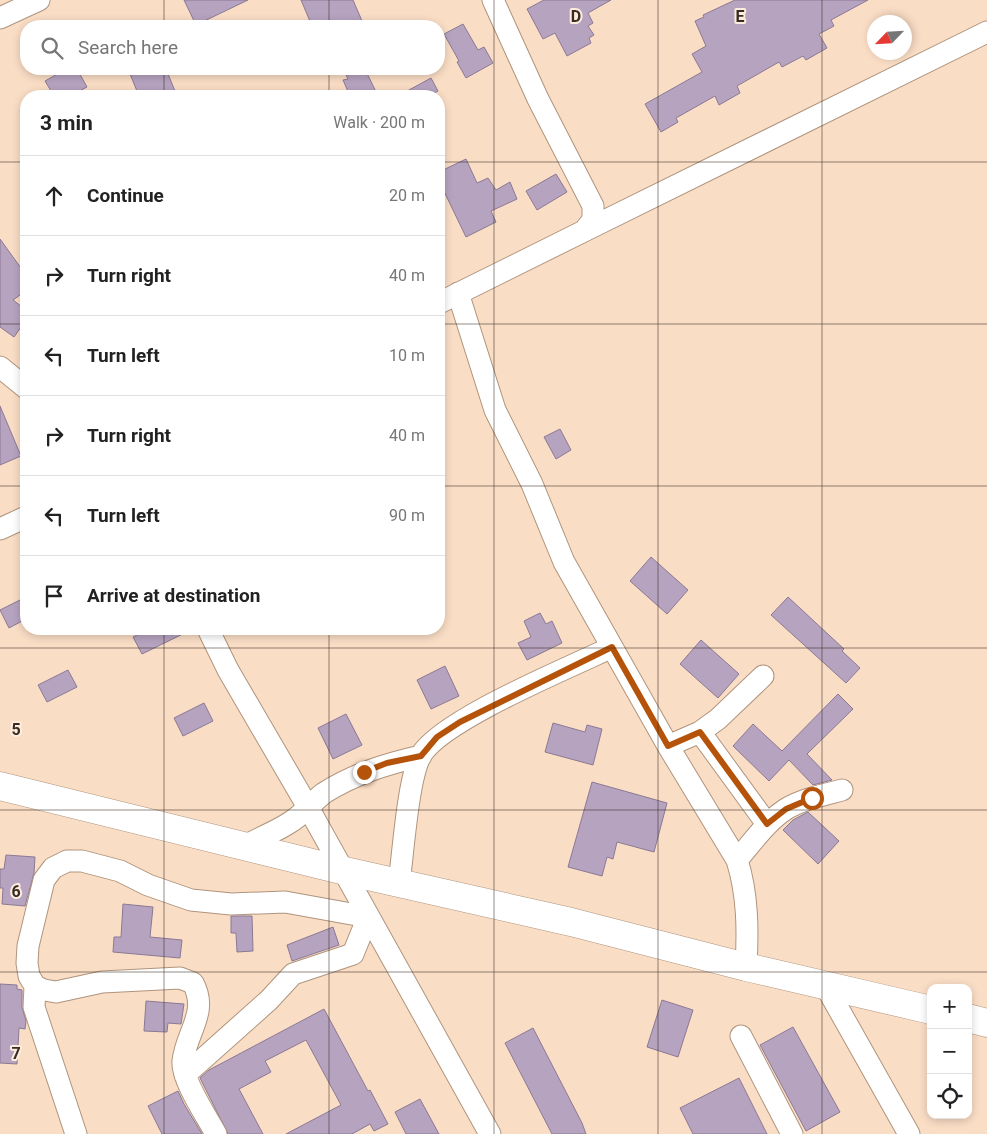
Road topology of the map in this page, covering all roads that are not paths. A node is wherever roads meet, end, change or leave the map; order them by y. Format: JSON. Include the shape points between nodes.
{"nodes":[{"id":1,"x":39,"y":0,"type":"edge"},
{"id":2,"x":493,"y":0,"type":"edge"},
{"id":3,"x":0,"y":18,"type":"edge"},
{"id":4,"x":987,"y":32,"type":"edge"},
{"id":5,"x":584,"y":231,"type":"junction"},
{"id":6,"x":458,"y":293,"type":"junction"},
{"id":7,"x":445,"y":300,"type":"edge"},
{"id":8,"x":0,"y":367,"type":"edge"},
{"id":9,"x":20,"y":383,"type":"edge"},
{"id":10,"x":20,"y":520,"type":"edge"},
{"id":11,"x":0,"y":529,"type":"edge"},
{"id":12,"x":211,"y":635,"type":"edge"},
{"id":13,"x":612,"y":647,"type":"junction"},
{"id":14,"x":763,"y":676,"type":"dead end"},
{"id":15,"x":700,"y":732,"type":"junction"},
{"id":16,"x":668,"y":746,"type":"junction"},
{"id":17,"x":421,"y":756,"type":"junction"},
{"id":18,"x":0,"y":786,"type":"edge"},
{"id":19,"x":842,"y":790,"type":"dead end"},
{"id":20,"x":309,"y":809,"type":"junction"},
{"id":21,"x":767,"y":824,"type":"junction"},
{"id":22,"x":245,"y":846,"type":"junction"},
{"id":23,"x":737,"y":860,"type":"junction"},
{"id":24,"x":341,"y":870,"type":"junction"},
{"id":25,"x":399,"y":883,"type":"junction"},
{"id":26,"x":368,"y":917,"type":"junction"},
{"id":27,"x":746,"y":967,"type":"junction"},
{"id":28,"x":825,"y":985,"type":"junction"},
{"id":29,"x":35,"y":986,"type":"junction"},
{"id":30,"x":927,"y":1009,"type":"edge"},
{"id":31,"x":972,"y":1019,"type":"edge"},
{"id":32,"x":987,"y":1023,"type":"edge"},
{"id":33,"x":741,"y":1036,"type":"dead end"},
{"id":34,"x":185,"y":1075,"type":"junction"},
{"id":35,"x":76,"y":1134,"type":"edge"},
{"id":36,"x":216,"y":1134,"type":"edge"},
{"id":37,"x":490,"y":1134,"type":"edge"},
{"id":38,"x":792,"y":1134,"type":"edge"},
{"id":39,"x":908,"y":1134,"type":"edge"}],
"edges":[{"from":1,"to":3,"type":"street"},
{"from":2,"to":5,"type":"street","via":[[592,206],[593,220]]},
{"from":4,"to":5,"type":"street"},
{"from":5,"to":6,"type":"street"},
{"from":6,"to":7,"type":"street"},
{"from":6,"to":13,"type":"street","via":[[496,410],[532,484],[564,562]]},
{"from":8,"to":9,"type":"street"},
{"from":10,"to":11,"type":"street"},
{"from":12,"to":20,"type":"street"},
{"from":13,"to":16,"type":"street"},
{"from":13,"to":17,"type":"street","via":[[460,722],[437,737]]},
{"from":14,"to":15,"type":"street"},
{"from":15,"to":16,"type":"street"},
{"from":15,"to":21,"type":"street"},
{"from":16,"to":23,"type":"street"},
{"from":17,"to":20,"type":"street","via":[[364,772],[323,794]]},
{"from":17,"to":25,"type":"street","via":[[414,780]]},
{"from":18,"to":22,"type":"main road"},
{"from":19,"to":21,"type":"street","via":[[786,809]]},
{"from":20,"to":22,"type":"street","via":[[290,823]]},
{"from":20,"to":24,"type":"street"},
{"from":21,"to":23,"type":"street"},
{"from":22,"to":24,"type":"main road"},
{"from":23,"to":27,"type":"street","via":[[743,879],[748,931]]},
{"from":24,"to":25,"type":"main road"},
{"from":24,"to":26,"type":"street"},
{"from":25,"to":27,"type":"main road"},
{"from":26,"to":29,"type":"street","via":[[285,902],[231,904],[191,900],[148,885],[120,870],[82,861],[67,861],[53,868],[44,880],[28,946],[29,976]]},
{"from":26,"to":34,"type":"street","via":[[354,954],[293,974],[269,1000]]},
{"from":26,"to":37,"type":"street"},
{"from":27,"to":28,"type":"main road"},
{"from":28,"to":30,"type":"main road"},
{"from":28,"to":39,"type":"street"},
{"from":29,"to":34,"type":"street","via":[[56,992],[102,982],[180,978],[193,983],[199,994],[199,1010],[183,1061]]},
{"from":29,"to":35,"type":"street","via":[[34,1007]]},
{"from":31,"to":32,"type":"main road"},
{"from":33,"to":38,"type":"street"},
{"from":34,"to":36,"type":"street"}]}
